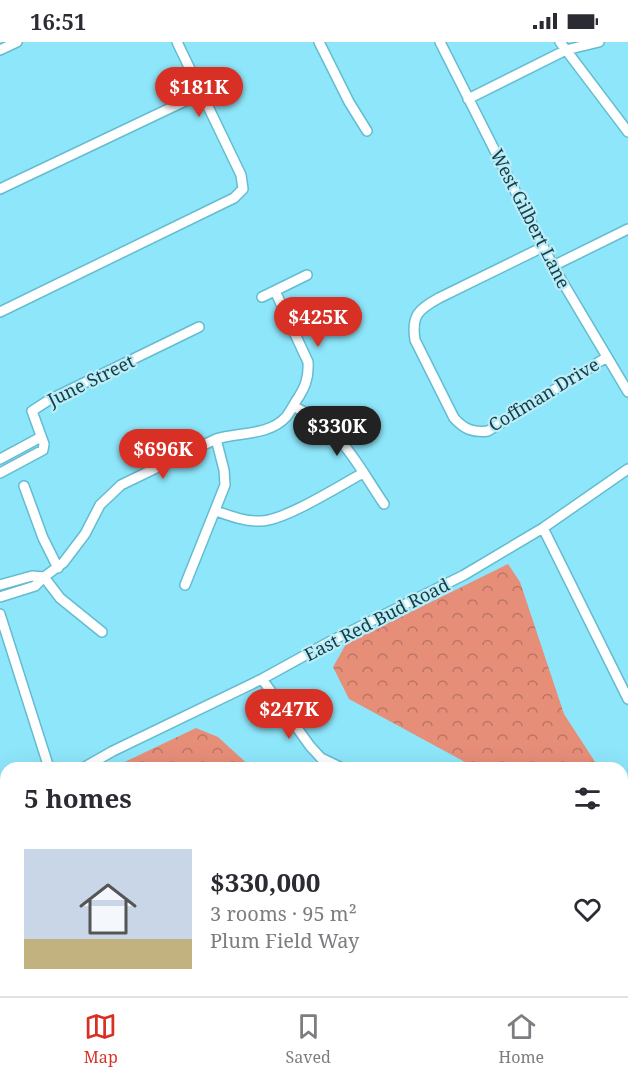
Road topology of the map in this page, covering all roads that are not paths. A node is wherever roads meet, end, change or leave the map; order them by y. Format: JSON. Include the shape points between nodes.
{"nodes":[{"id":1,"x":17,"y":42,"type":"edge"},
{"id":2,"x":177,"y":42,"type":"edge"},
{"id":3,"x":319,"y":42,"type":"edge"},
{"id":4,"x":440,"y":42,"type":"edge"},
{"id":5,"x":599,"y":42,"type":"edge"},
{"id":6,"x":563,"y":46,"type":"edge"},
{"id":7,"x":0,"y":50,"type":"edge"},
{"id":8,"x":202,"y":93,"type":"junction"},
{"id":9,"x":468,"y":99,"type":"junction"},
{"id":10,"x":367,"y":131,"type":"dead end"},
{"id":11,"x":628,"y":132,"type":"edge"},
{"id":12,"x":0,"y":189,"type":"edge"},
{"id":13,"x":628,"y":229,"type":"edge"},
{"id":14,"x":543,"y":247,"type":"junction"},
{"id":15,"x":553,"y":266,"type":"junction"},
{"id":16,"x":307,"y":275,"type":"dead end"},
{"id":17,"x":275,"y":291,"type":"junction"},
{"id":18,"x":262,"y":297,"type":"dead end"},
{"id":19,"x":0,"y":312,"type":"edge"},
{"id":20,"x":199,"y":327,"type":"dead end"},
{"id":21,"x":607,"y":357,"type":"junction"},
{"id":22,"x":628,"y":392,"type":"edge"},
{"id":23,"x":293,"y":406,"type":"junction"},
{"id":24,"x":41,"y":437,"type":"junction"},
{"id":25,"x":216,"y":439,"type":"junction"},
{"id":26,"x":0,"y":459,"type":"edge"},
{"id":27,"x":628,"y":470,"type":"edge"},
{"id":28,"x":0,"y":473,"type":"edge"},
{"id":29,"x":363,"y":473,"type":"junction"},
{"id":30,"x":24,"y":486,"type":"dead end"},
{"id":31,"x":384,"y":504,"type":"dead end"},
{"id":32,"x":216,"y":511,"type":"junction"},
{"id":33,"x":543,"y":528,"type":"junction"},
{"id":34,"x":58,"y":568,"type":"junction"},
{"id":35,"x":44,"y":577,"type":"junction"},
{"id":36,"x":0,"y":585,"type":"edge"},
{"id":37,"x":185,"y":585,"type":"dead end"},
{"id":38,"x":0,"y":597,"type":"edge"},
{"id":39,"x":0,"y":614,"type":"edge"},
{"id":40,"x":102,"y":632,"type":"dead end"},
{"id":41,"x":262,"y":679,"type":"junction"},
{"id":42,"x":628,"y":699,"type":"edge"},
{"id":43,"x":47,"y":762,"type":"edge"},
{"id":44,"x":94,"y":762,"type":"edge"},
{"id":45,"x":329,"y":762,"type":"edge"}],
"edges":[{"from":1,"to":7,"type":"street"},
{"from":2,"to":8,"type":"street"},
{"from":3,"to":10,"type":"street"},
{"from":4,"to":9,"type":"street","name":"West Gilbert Lane"},
{"from":5,"to":6,"type":"street"},
{"from":6,"to":9,"type":"street"},
{"from":6,"to":11,"type":"street"},
{"from":8,"to":12,"type":"street"},
{"from":8,"to":19,"type":"street","via":[[241,175],[243,189],[234,198]]},
{"from":9,"to":14,"type":"street","name":"West Gilbert Lane"},
{"from":13,"to":15,"type":"street"},
{"from":14,"to":15,"type":"street","name":"West Gilbert Lane"},
{"from":14,"to":21,"type":"street","name":"Coffman Drive","via":[[438,298],[417,314],[415,340],[454,418],[470,430],[488,431]]},
{"from":15,"to":21,"type":"street","name":"West Gilbert Lane"},
{"from":16,"to":17,"type":"street"},
{"from":17,"to":18,"type":"street"},
{"from":17,"to":23,"type":"street","via":[[309,362],[306,385]]},
{"from":20,"to":24,"type":"street","name":"June Street","via":[[32,411]]},
{"from":21,"to":22,"type":"street","name":"West Gilbert Lane"},
{"from":23,"to":25,"type":"street","via":[[286,417],[264,430]]},
{"from":23,"to":29,"type":"street","via":[[324,423],[338,436]]},
{"from":24,"to":26,"type":"street"},
{"from":24,"to":28,"type":"street","via":[[43,450]]},
{"from":25,"to":32,"type":"street","via":[[225,485]]},
{"from":25,"to":34,"type":"street","via":[[108,495],[72,554]]},
{"from":27,"to":33,"type":"street","name":"East Red Bud Road"},
{"from":29,"to":31,"type":"street"},
{"from":29,"to":32,"type":"street","via":[[280,517],[243,520]]},
{"from":30,"to":34,"type":"street"},
{"from":32,"to":37,"type":"street"},
{"from":33,"to":41,"type":"street","name":"East Red Bud Road","via":[[464,575]]},
{"from":33,"to":42,"type":"street"},
{"from":34,"to":35,"type":"street"},
{"from":35,"to":36,"type":"street","via":[[32,576]]},
{"from":35,"to":38,"type":"street","via":[[35,586]]},
{"from":35,"to":40,"type":"street","via":[[60,598]]},
{"from":39,"to":43,"type":"street"},
{"from":41,"to":44,"type":"street","name":"East Red Bud Road"},
{"from":41,"to":45,"type":"street","via":[[310,746]]}]}
